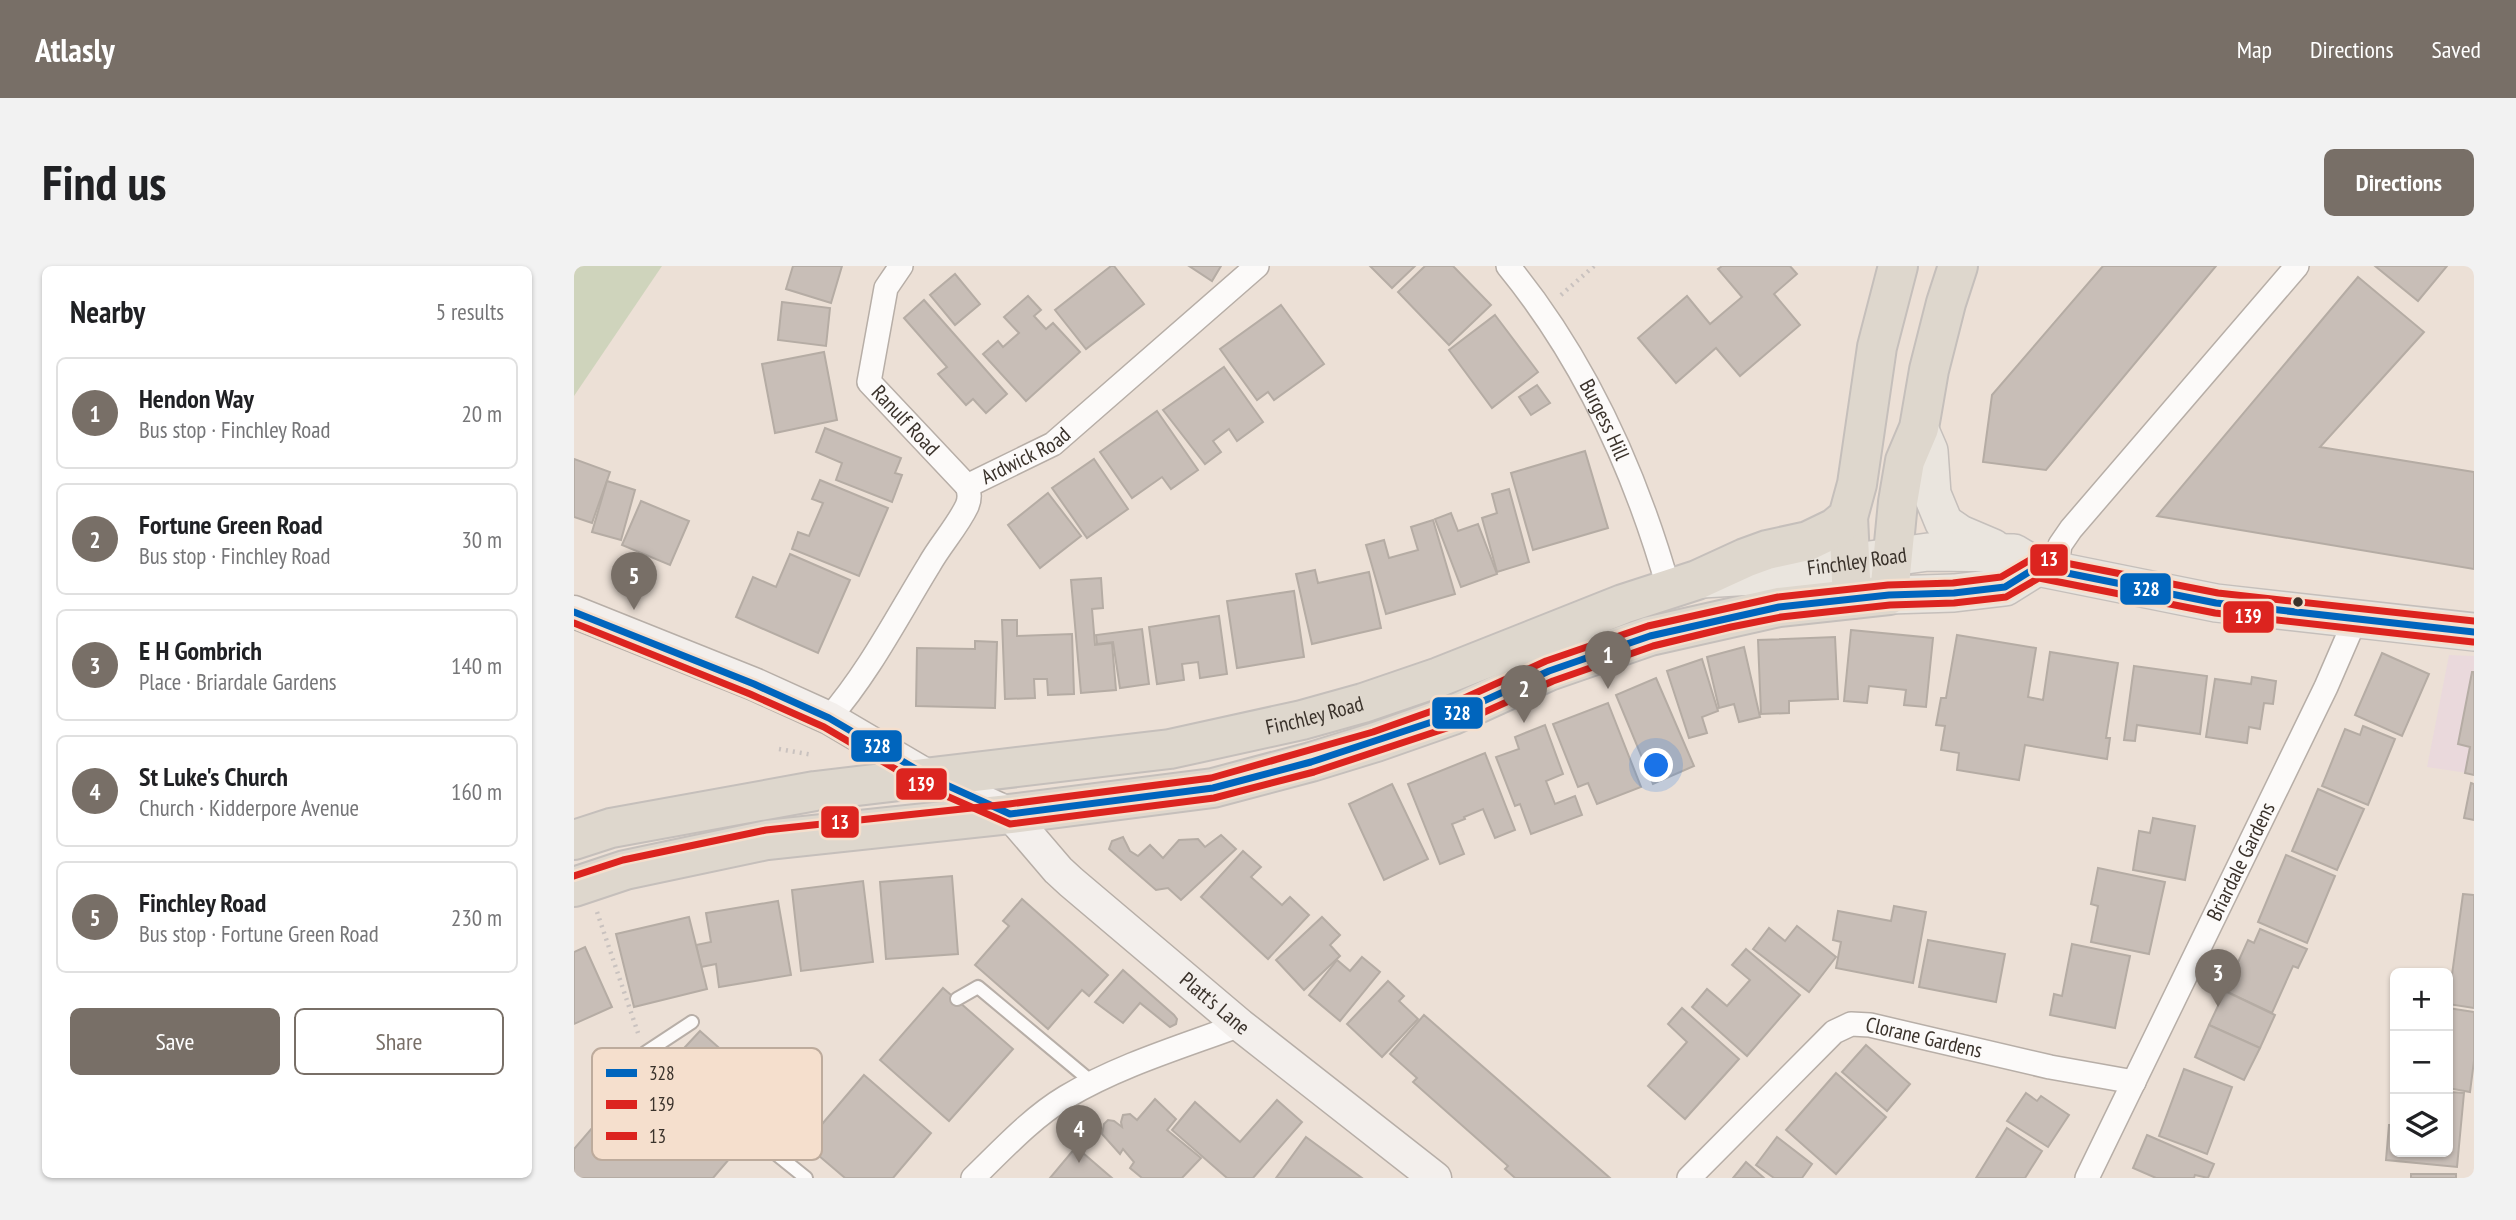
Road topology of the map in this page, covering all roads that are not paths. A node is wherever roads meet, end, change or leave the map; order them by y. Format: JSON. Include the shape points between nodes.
{"nodes":[{"id":1,"x":901,"y":266,"type":"edge"},
{"id":2,"x":1257,"y":266,"type":"edge"},
{"id":3,"x":1508,"y":266,"type":"edge"},
{"id":4,"x":1898,"y":266,"type":"edge"},
{"id":5,"x":1958,"y":266,"type":"edge"},
{"id":6,"x":2297,"y":266,"type":"edge"},
{"id":7,"x":1919,"y":428,"type":"junction"},
{"id":8,"x":967,"y":486,"type":"junction"},
{"id":9,"x":1848,"y":517,"type":"junction"},
{"id":10,"x":1891,"y":557,"type":"junction"},
{"id":11,"x":2036,"y":564,"type":"junction"},
{"id":12,"x":1683,"y":585,"type":"junction"},
{"id":13,"x":1864,"y":585,"type":"junction"},
{"id":14,"x":574,"y":612,"type":"edge"},
{"id":15,"x":2355,"y":620,"type":"junction"},
{"id":16,"x":2474,"y":632,"type":"edge"},
{"id":17,"x":829,"y":719,"type":"junction"},
{"id":18,"x":931,"y":778,"type":"junction"},
{"id":19,"x":1010,"y":814,"type":"junction"},
{"id":20,"x":574,"y":840,"type":"edge"},
{"id":21,"x":585,"y":897,"type":"edge"},
{"id":22,"x":957,"y":999,"type":"dead end"},
{"id":23,"x":692,"y":1021,"type":"dead end"},
{"id":24,"x":1240,"y":1025,"type":"junction"},
{"id":25,"x":652,"y":1048,"type":"edge"},
{"id":26,"x":2134,"y":1082,"type":"junction"},
{"id":27,"x":1093,"y":1083,"type":"junction"},
{"id":28,"x":784,"y":1160,"type":"edge"},
{"id":29,"x":806,"y":1178,"type":"edge"},
{"id":30,"x":973,"y":1178,"type":"edge"},
{"id":31,"x":1435,"y":1178,"type":"edge"},
{"id":32,"x":1689,"y":1178,"type":"edge"},
{"id":33,"x":2087,"y":1178,"type":"edge"}],
"edges":[{"from":1,"to":8,"type":"street","name":"Ranulf Road","via":[[886,288],[869,382]]},
{"from":2,"to":8,"type":"street","name":"Ardwick Road","via":[[1053,444]]},
{"from":3,"to":12,"type":"street","name":"Burgess Hill","via":[[1574,363],[1614,436]]},
{"from":4,"to":9,"type":"highway","via":[[1877,347]]},
{"from":5,"to":7,"type":"highway","via":[[1929,370]]},
{"from":6,"to":11,"type":"street","via":[[2060,545]]},
{"from":7,"to":10,"type":"highway","via":[[1905,461]]},
{"from":7,"to":11,"type":"main road","via":[[1929,451],[1931,494],[1944,523],[1960,534]]},
{"from":8,"to":17,"type":"street","name":"Ardwick Road","via":[[968,503],[961,517],[855,688]]},
{"from":9,"to":12,"type":"highway","via":[[1808,541],[1767,550]]},
{"from":9,"to":13,"type":"highway"},
{"from":10,"to":11,"type":"main road","name":"Finchley Road","via":[[1928,552]]},
{"from":10,"to":13,"type":"highway"},
{"from":11,"to":13,"type":"main road","name":"Finchley Road","via":[[2005,587],[1954,593]]},
{"from":11,"to":15,"type":"main road","name":"Finchley Road","via":[[2216,603]]},
{"from":12,"to":13,"type":"main road","name":"Finchley Road","via":[[1753,576]]},
{"from":12,"to":18,"type":"highway","name":"Finchley Road","via":[[1611,608],[1439,677],[1302,720],[1170,749]]},
{"from":13,"to":19,"type":"highway","name":"Finchley Road","via":[[1650,636],[1549,671],[1453,715],[1263,775],[1188,792]]},
{"from":14,"to":17,"type":"street"},
{"from":15,"to":16,"type":"main road","name":"Finchley Road"},
{"from":15,"to":26,"type":"street","name":"Briardale Gardens"},
{"from":17,"to":18,"type":"street"},
{"from":18,"to":19,"type":"street"},
{"from":18,"to":20,"type":"highway","name":"Finchley Road","via":[[815,791],[680,814]]},
{"from":19,"to":21,"type":"highway","name":"Finchley Road","via":[[767,840],[625,870]]},
{"from":19,"to":24,"type":"street","name":"Platt's Lane","via":[[1058,870]]},
{"from":22,"to":27,"type":"lane","via":[[978,987]]},
{"from":23,"to":25,"type":"lane"},
{"from":24,"to":27,"type":"street"},
{"from":24,"to":31,"type":"street","name":"Platt's Lane"},
{"from":26,"to":32,"type":"street","name":"Clorane Gardens","via":[[1851,1024],[1834,1032]]},
{"from":26,"to":33,"type":"street","name":"Briardale Gardens"},
{"from":27,"to":30,"type":"street","via":[[1033,1121]]},
{"from":28,"to":29,"type":"lane"}]}
